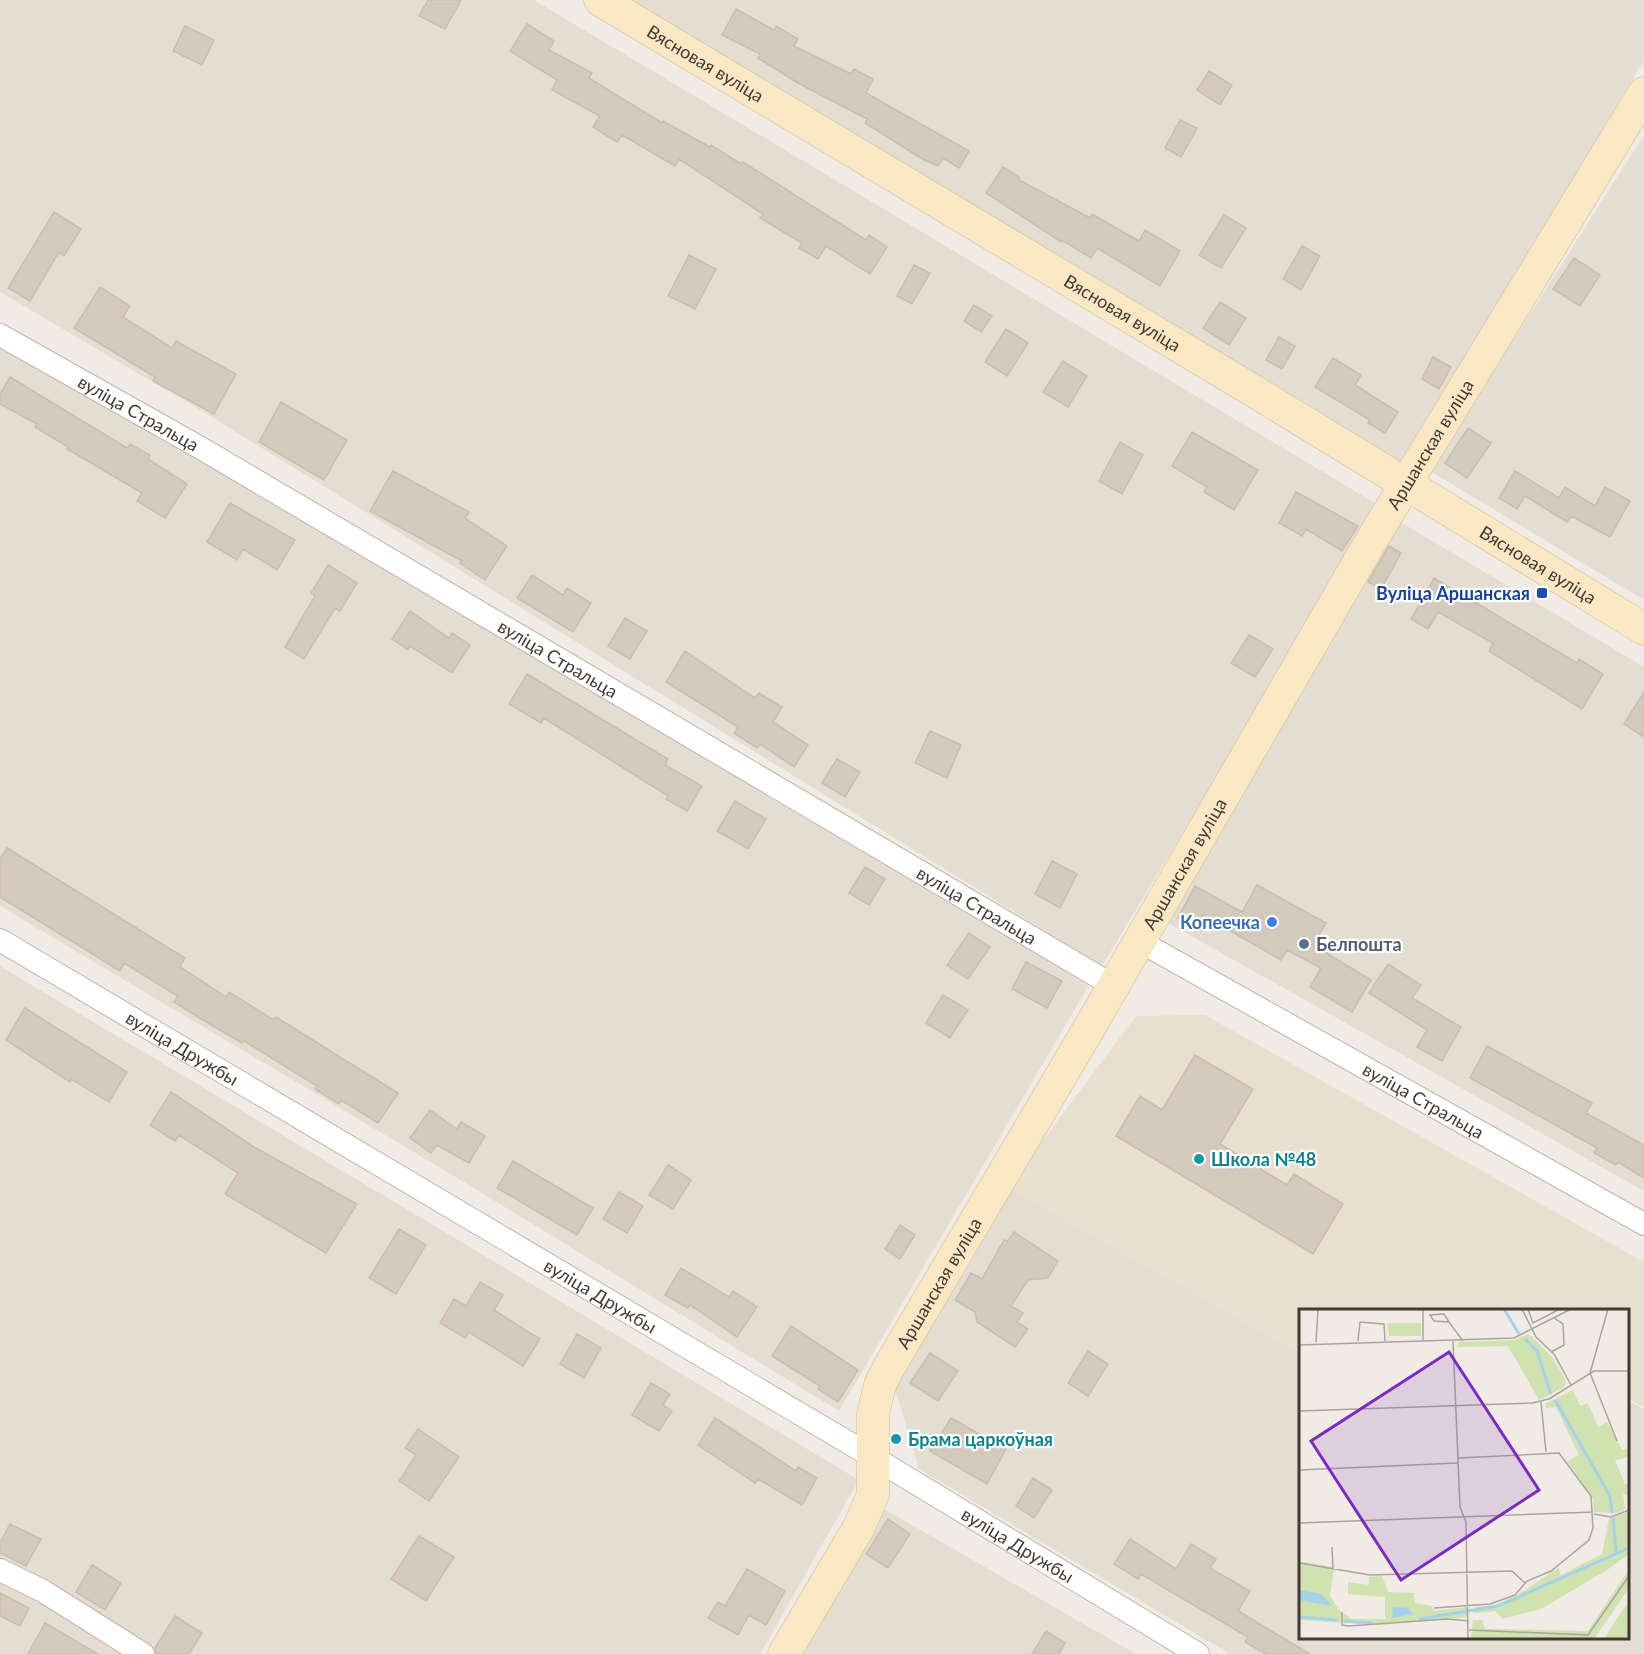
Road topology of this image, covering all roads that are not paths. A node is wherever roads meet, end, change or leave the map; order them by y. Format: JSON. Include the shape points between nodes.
{"nodes":[{"id":1,"x":600,"y":0,"type":"edge"},
{"id":2,"x":1644,"y":93,"type":"edge"},
{"id":3,"x":0,"y":335,"type":"edge"},
{"id":4,"x":1407,"y":485,"type":"junction"},
{"id":5,"x":1644,"y":629,"type":"edge"},
{"id":6,"x":0,"y":940,"type":"edge"},
{"id":7,"x":1138,"y":941,"type":"junction"},
{"id":8,"x":1114,"y":986,"type":"junction"},
{"id":9,"x":1644,"y":1224,"type":"edge"},
{"id":10,"x":871,"y":1456,"type":"junction"},
{"id":11,"x":0,"y":1570,"type":"edge"},
{"id":12,"x":143,"y":1654,"type":"edge"},
{"id":13,"x":784,"y":1654,"type":"edge"},
{"id":14,"x":1198,"y":1654,"type":"edge"}],
"edges":[{"from":1,"to":4,"type":"street","name":"Вясновая вуліца"},
{"from":2,"to":4,"type":"street","name":"Аршанская вуліца"},
{"from":3,"to":8,"type":"street","name":"вуліца Стральца","via":[[199,447]]},
{"from":4,"to":5,"type":"street","name":"Вясновая вуліца"},
{"from":4,"to":7,"type":"street","name":"Аршанская вуліца"},
{"from":6,"to":10,"type":"street","name":"вуліца Дружбы"},
{"from":7,"to":8,"type":"street","name":"Аршанская вуліца"},
{"from":7,"to":9,"type":"street","name":"вуліца Стральца"},
{"from":8,"to":10,"type":"street","name":"Аршанская вуліца","via":[[879,1385]]},
{"from":10,"to":13,"type":"street","name":"Аршанская вуліца","via":[[873,1495]]},
{"from":10,"to":14,"type":"street","name":"вуліца Дружбы"},
{"from":11,"to":12,"type":"street","via":[[43,1591]]}]}
